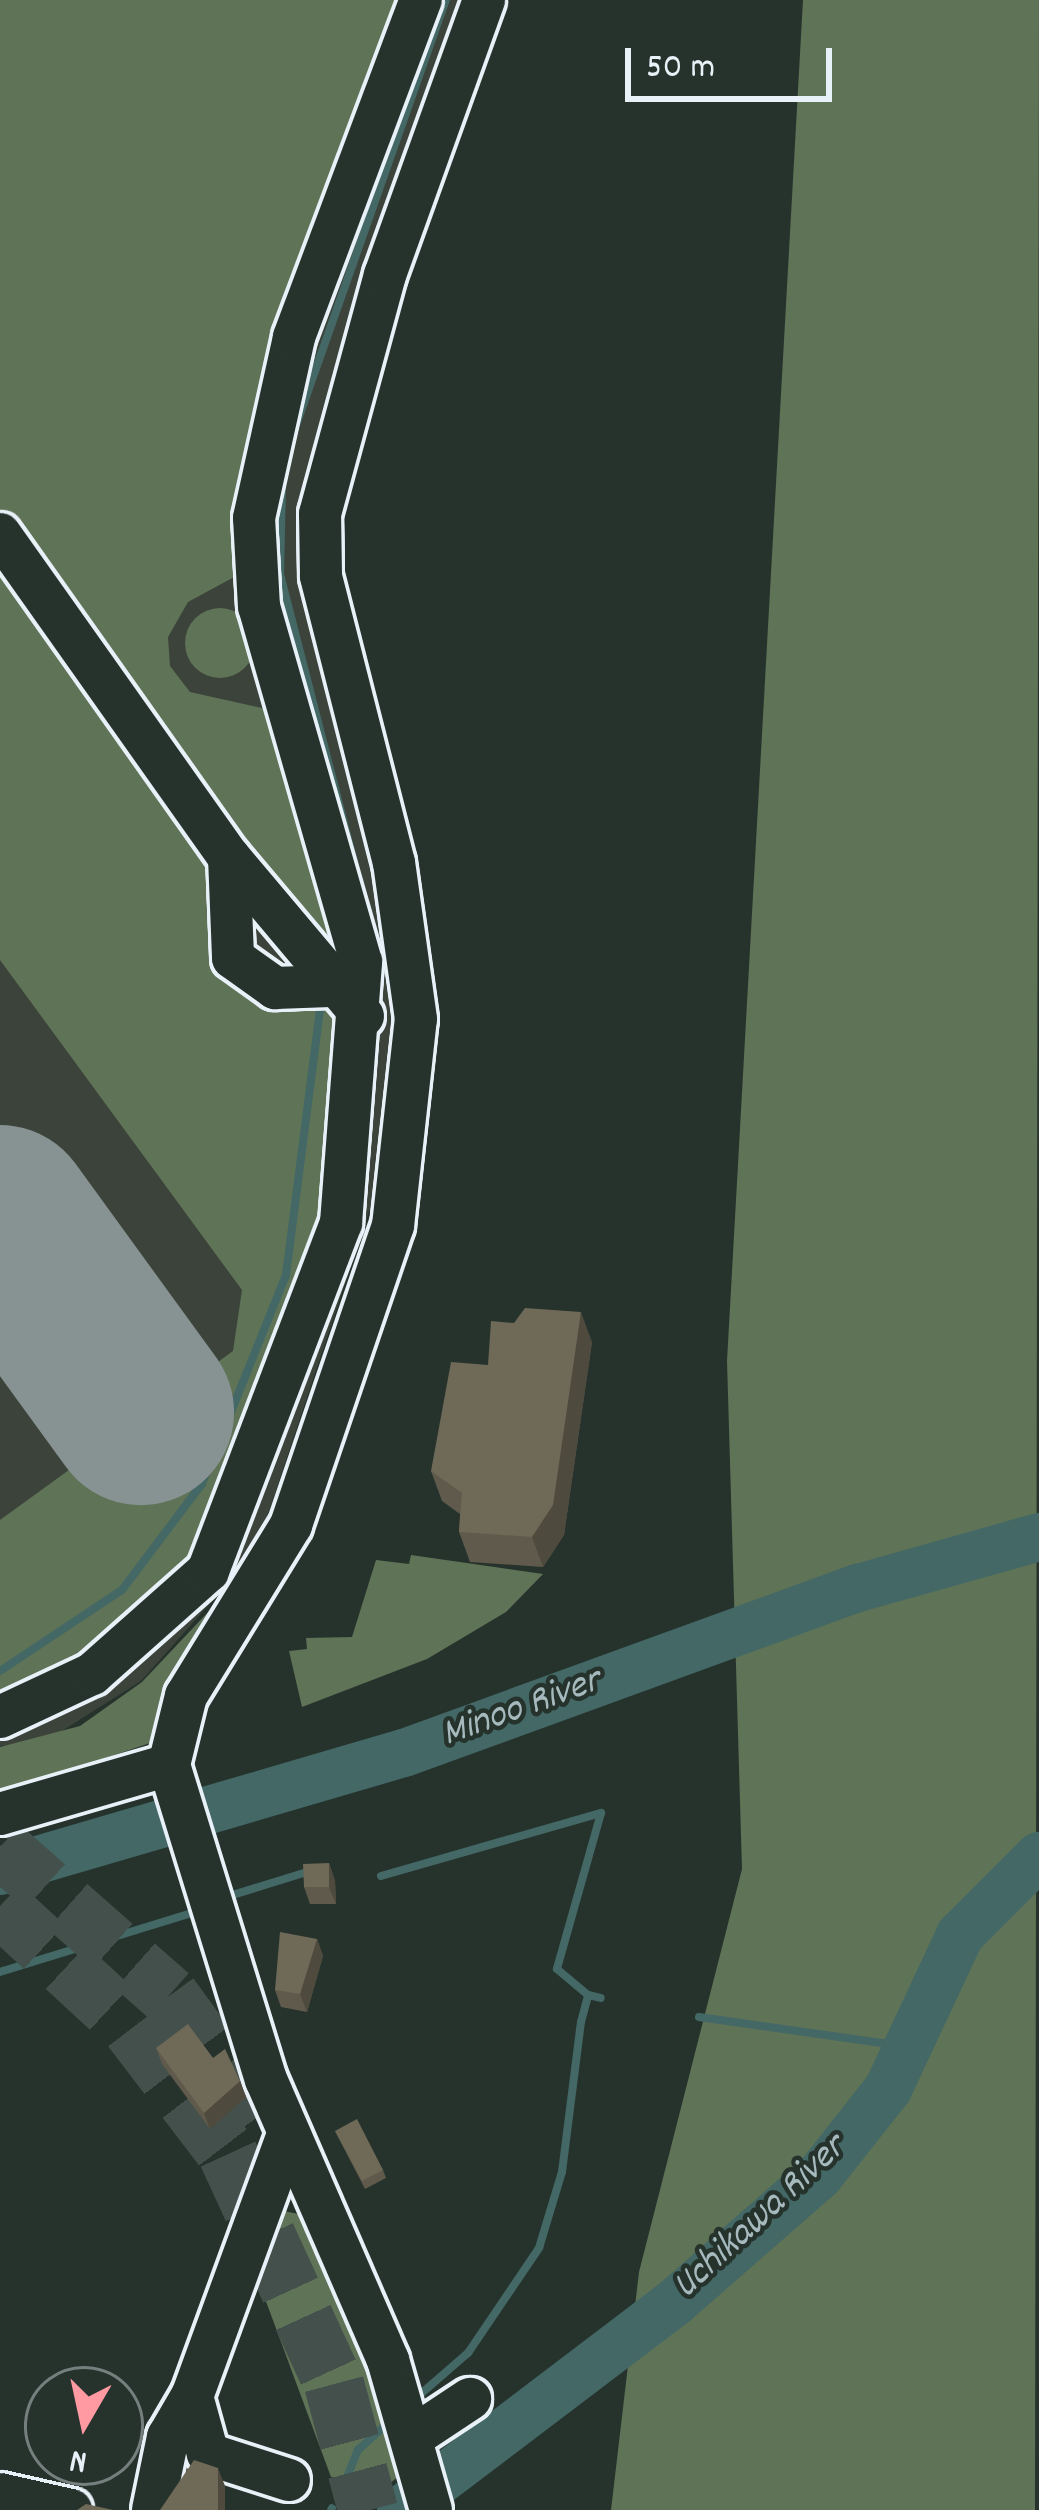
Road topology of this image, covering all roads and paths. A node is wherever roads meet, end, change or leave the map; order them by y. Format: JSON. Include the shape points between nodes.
{"nodes":[{"id":1,"x":421,"y":0,"type":"edge"},
{"id":2,"x":484,"y":0,"type":"edge"},
{"id":3,"x":0,"y":534,"type":"edge"},
{"id":4,"x":229,"y":857,"type":"junction"},
{"id":5,"x":330,"y":986,"type":"junction"},
{"id":6,"x":363,"y":1016,"type":"junction"},
{"id":7,"x":0,"y":1717,"type":"edge"},
{"id":8,"x":170,"y":1770,"type":"junction"},
{"id":9,"x":0,"y":1814,"type":"edge"},
{"id":10,"x":287,"y":2138,"type":"junction"},
{"id":11,"x":192,"y":2396,"type":"junction"},
{"id":12,"x":470,"y":2399,"type":"dead end"},
{"id":13,"x":413,"y":2446,"type":"junction"},
{"id":14,"x":289,"y":2480,"type":"dead end"},
{"id":15,"x":0,"y":2494,"type":"edge"},
{"id":16,"x":71,"y":2510,"type":"edge"},
{"id":17,"x":153,"y":2510,"type":"edge"},
{"id":18,"x":431,"y":2510,"type":"edge"}],
"edges":[{"from":1,"to":6,"type":"street","via":[[294,337],[254,518],[260,607],[358,946]]},
{"from":2,"to":8,"type":"street","via":[[385,275],[320,514],[321,576],[394,863],[416,1018],[393,1226],[291,1525],[186,1696]]},
{"from":3,"to":4,"type":"street"},
{"from":4,"to":5,"type":"street"},
{"from":4,"to":5,"type":"street","via":[[227,936],[238,965],[274,988]]},
{"from":5,"to":6,"type":"street"},
{"from":6,"to":7,"type":"street","via":[[341,1223],[226,1540],[141,1638],[54,1698]]},
{"from":8,"to":9,"type":"street"},
{"from":8,"to":10,"type":"street"},
{"from":10,"to":11,"type":"street"},
{"from":10,"to":13,"type":"street","via":[[372,2318]]},
{"from":11,"to":14,"type":"street","via":[[208,2454]]},
{"from":11,"to":17,"type":"street","via":[[167,2437]]},
{"from":12,"to":13,"type":"street"},
{"from":13,"to":18,"type":"street"},
{"from":15,"to":16,"type":"street"}]}
